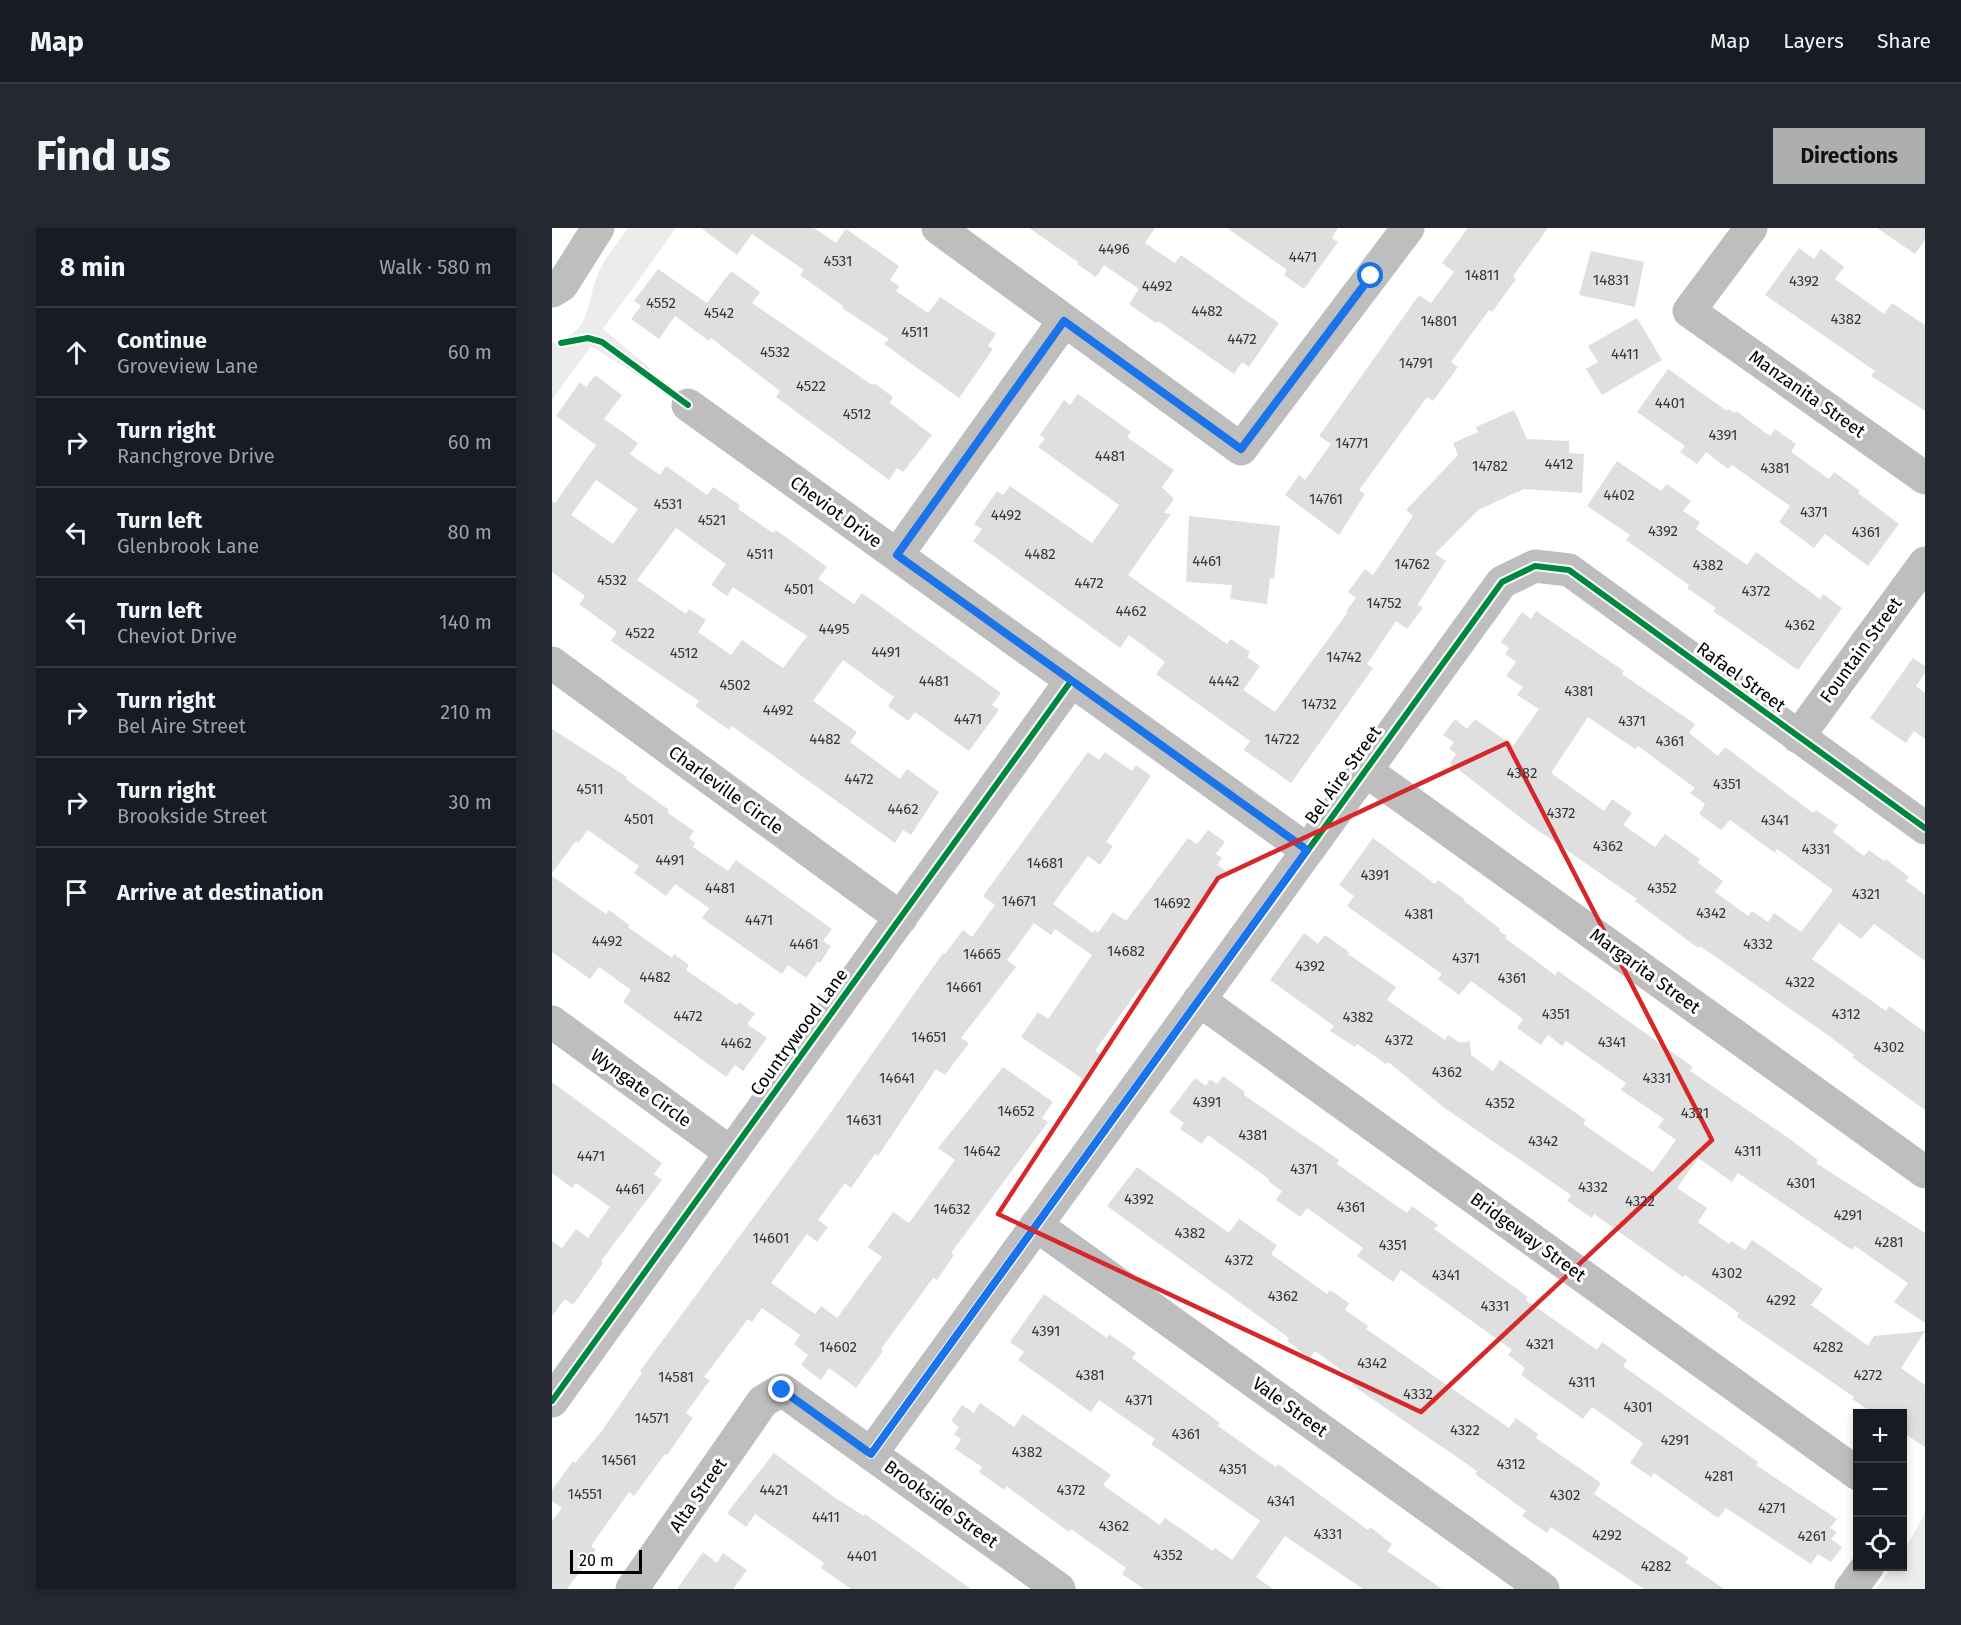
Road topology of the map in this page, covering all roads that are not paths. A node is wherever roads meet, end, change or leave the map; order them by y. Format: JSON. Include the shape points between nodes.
{"nodes":[{"id":1,"x":598,"y":228,"type":"edge"},
{"id":2,"x":938,"y":228,"type":"edge"},
{"id":3,"x":1408,"y":228,"type":"edge"},
{"id":4,"x":1751,"y":228,"type":"edge"},
{"id":5,"x":552,"y":291,"type":"edge"},
{"id":6,"x":1064,"y":321,"type":"junction"},
{"id":7,"x":687,"y":405,"type":"dead end"},
{"id":8,"x":1925,"y":478,"type":"edge"},
{"id":9,"x":897,"y":555,"type":"junction"},
{"id":10,"x":1925,"y":563,"type":"edge"},
{"id":11,"x":1535,"y":566,"type":"joint"},
{"id":12,"x":552,"y":663,"type":"edge"},
{"id":13,"x":1071,"y":681,"type":"junction"},
{"id":14,"x":1798,"y":737,"type":"junction"},
{"id":15,"x":1365,"y":770,"type":"junction"},
{"id":16,"x":1925,"y":828,"type":"edge"},
{"id":17,"x":1307,"y":850,"type":"junction"},
{"id":18,"x":900,"y":918,"type":"junction"},
{"id":19,"x":1198,"y":1000,"type":"junction"},
{"id":20,"x":552,"y":1022,"type":"edge"},
{"id":21,"x":730,"y":1153,"type":"junction"},
{"id":22,"x":1925,"y":1172,"type":"edge"},
{"id":23,"x":1036,"y":1225,"type":"junction"},
{"id":24,"x":556,"y":1388,"type":"edge"},
{"id":25,"x":763,"y":1401,"type":"joint"},
{"id":26,"x":871,"y":1454,"type":"junction"},
{"id":27,"x":1853,"y":1471,"type":"edge"},
{"id":28,"x":1864,"y":1571,"type":"edge"},
{"id":29,"x":632,"y":1589,"type":"edge"},
{"id":30,"x":1059,"y":1589,"type":"edge"},
{"id":31,"x":1543,"y":1589,"type":"edge"},
{"id":32,"x":1851,"y":1589,"type":"edge"}],
"edges":[{"from":1,"to":5,"type":"street","via":[[562,285]]},
{"from":2,"to":6,"type":"street"},
{"from":3,"to":6,"type":"street","via":[[1241,449]]},
{"from":4,"to":8,"type":"street","name":"Manzanita Street","via":[[1689,311]]},
{"from":6,"to":9,"type":"street"},
{"from":7,"to":9,"type":"street","name":"Cheviot Drive"},
{"from":9,"to":13,"type":"street","name":"Cheviot Drive"},
{"from":10,"to":14,"type":"street","name":"Fountain Street"},
{"from":11,"to":14,"type":"street","name":"Rafael Street","via":[[1569,570]]},
{"from":11,"to":15,"type":"street","name":"Bel Aire Street","via":[[1502,582]]},
{"from":12,"to":18,"type":"street","name":"Charleville Circle"},
{"from":13,"to":17,"type":"street","name":"Cheviot Drive"},
{"from":13,"to":18,"type":"street","name":"Countrywood Lane"},
{"from":14,"to":16,"type":"street","name":"Rafael Street"},
{"from":15,"to":17,"type":"street","name":"Bel Aire Street"},
{"from":15,"to":22,"type":"street","name":"Margarita Street"},
{"from":17,"to":19,"type":"street","name":"Bel Aire Street"},
{"from":18,"to":21,"type":"street","name":"Countrywood Lane"},
{"from":19,"to":23,"type":"street","name":"Bel Aire Street"},
{"from":19,"to":27,"type":"street","name":"Bridgeway Street"},
{"from":20,"to":21,"type":"street","name":"Wyngate Circle"},
{"from":21,"to":24,"type":"street","name":"Countrywood Lane"},
{"from":23,"to":26,"type":"street","name":"Bel Aire Street"},
{"from":23,"to":31,"type":"street","name":"Vale Street"},
{"from":25,"to":26,"type":"street","name":"Brookside Street","via":[[782,1390]]},
{"from":25,"to":29,"type":"street","name":"Alta Street"},
{"from":26,"to":30,"type":"street","name":"Brookside Street"},
{"from":28,"to":32,"type":"street"}]}
